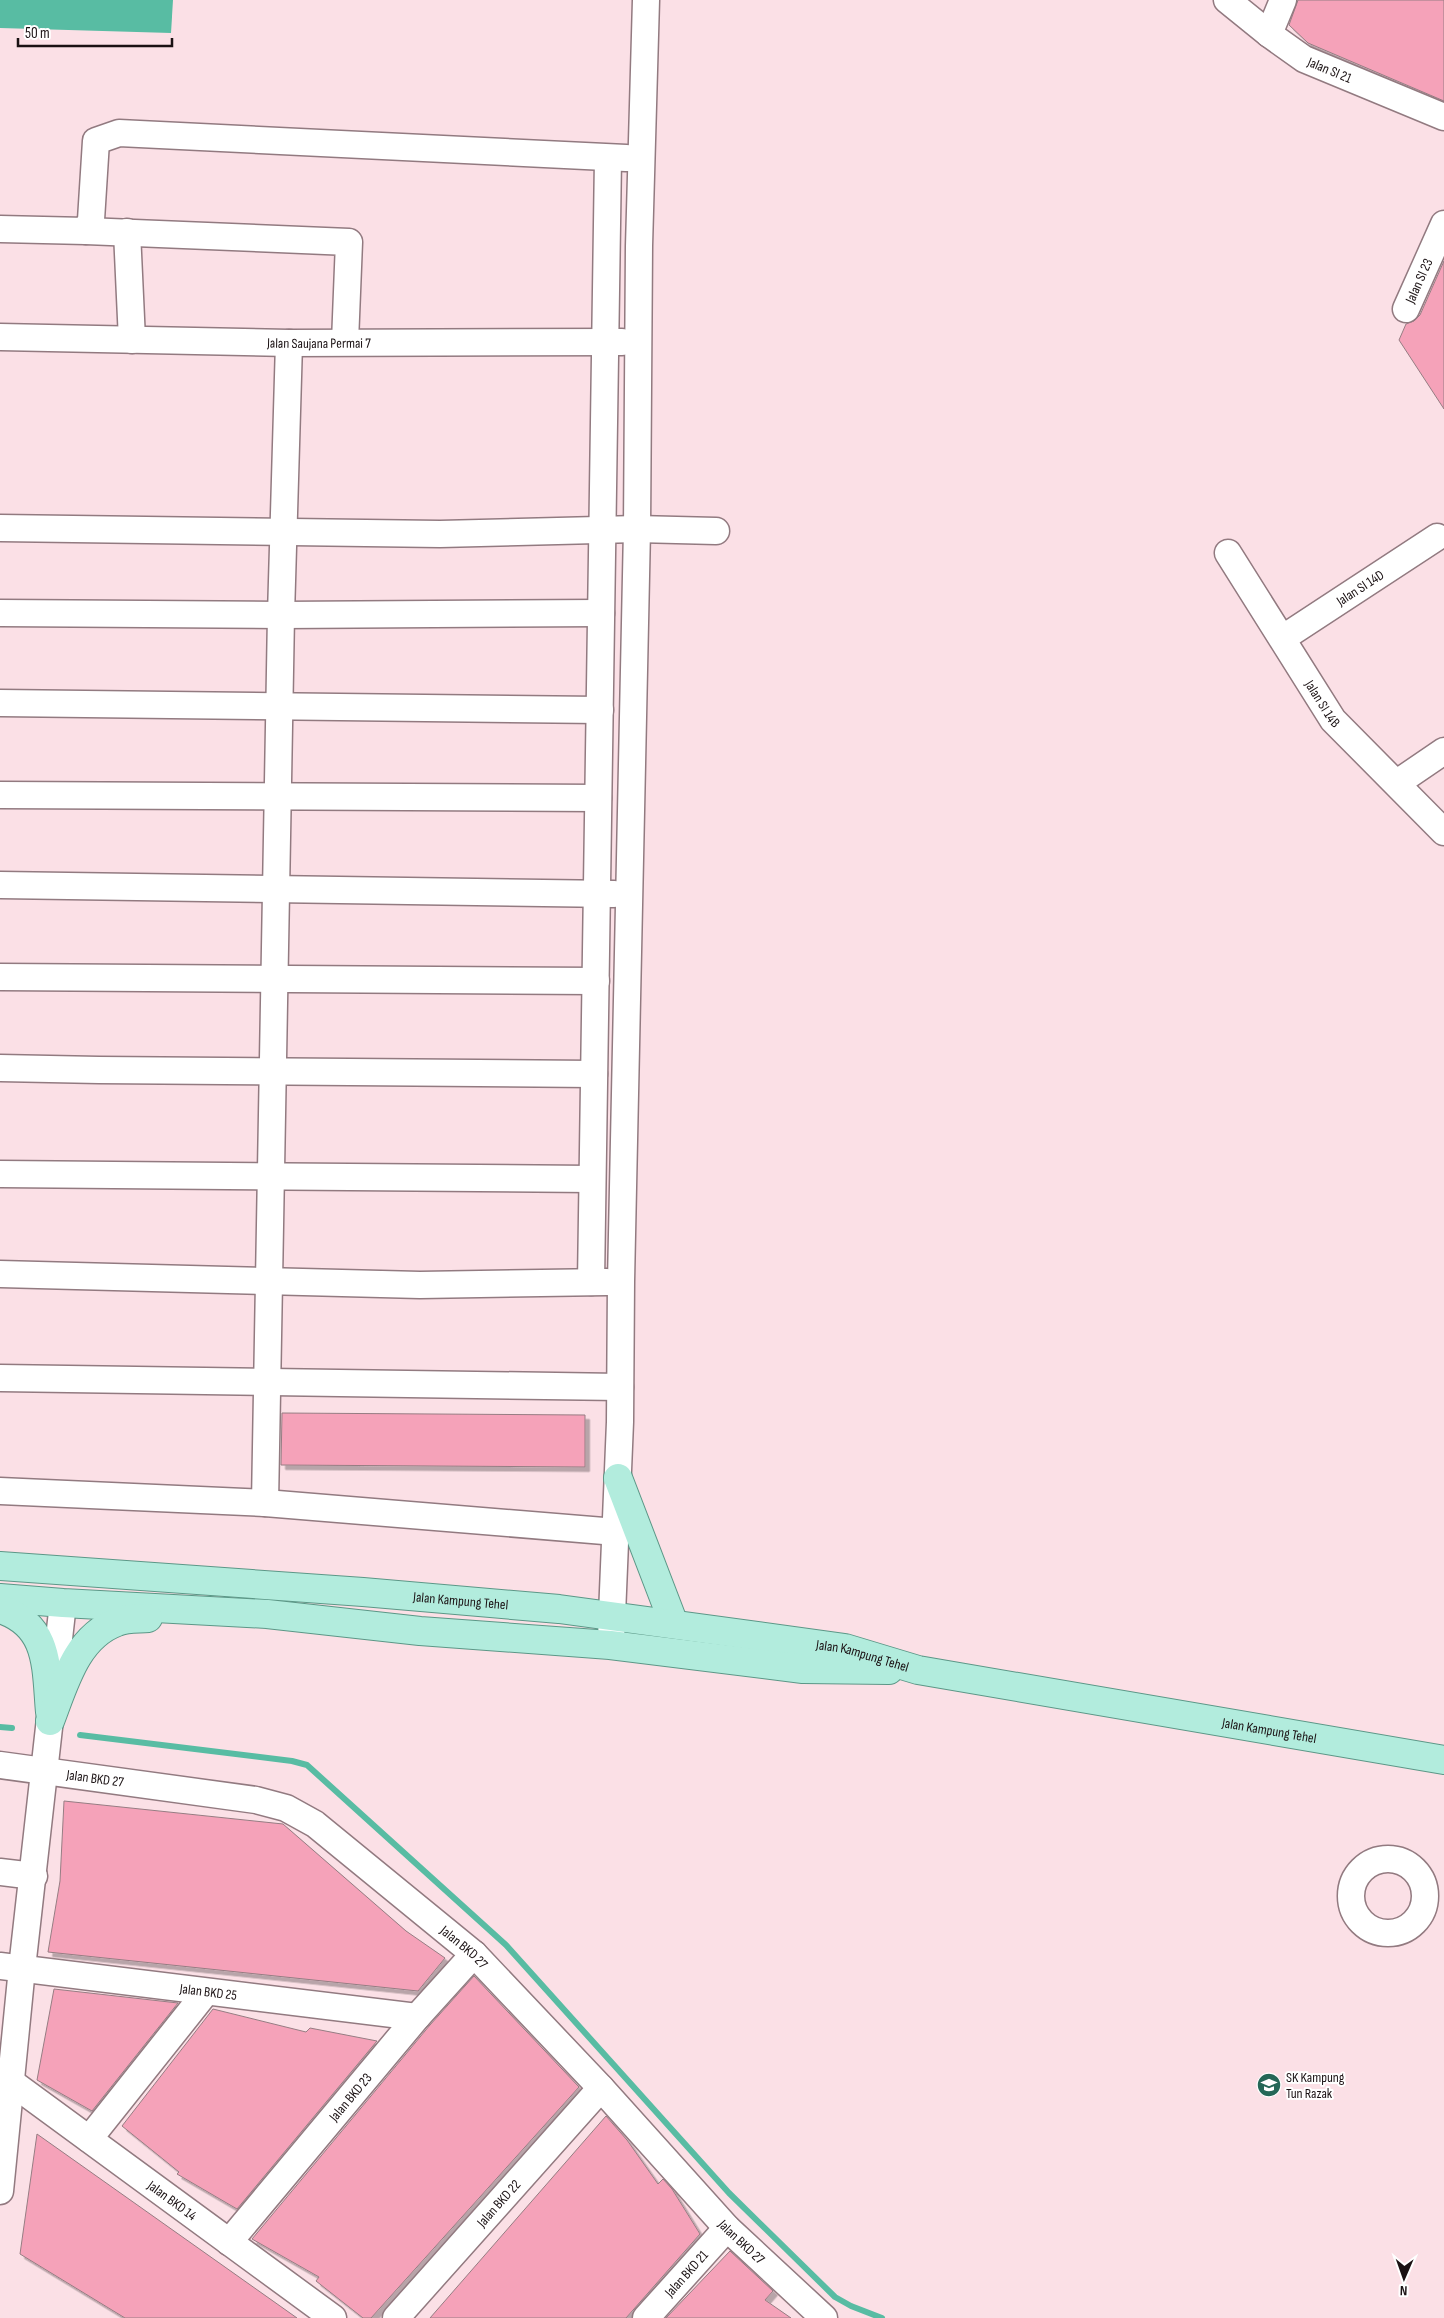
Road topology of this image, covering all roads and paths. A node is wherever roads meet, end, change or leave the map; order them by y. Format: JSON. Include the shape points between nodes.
{"nodes":[{"id":1,"x":646,"y":0,"type":"edge"},
{"id":2,"x":1227,"y":0,"type":"edge"},
{"id":3,"x":1283,"y":0,"type":"edge"},
{"id":4,"x":1269,"y":34,"type":"junction"},
{"id":5,"x":1444,"y":117,"type":"edge"},
{"id":6,"x":608,"y":158,"type":"junction"},
{"id":7,"x":641,"y":159,"type":"junction"},
{"id":8,"x":1444,"y":224,"type":"edge"},
{"id":9,"x":0,"y":229,"type":"edge"},
{"id":10,"x":86,"y":231,"type":"junction"},
{"id":11,"x":127,"y":232,"type":"junction"},
{"id":12,"x":1406,"y":309,"type":"dead end"},
{"id":13,"x":0,"y":337,"type":"edge"},
{"id":14,"x":132,"y":340,"type":"junction"},
{"id":15,"x":345,"y":342,"type":"junction"},
{"id":16,"x":605,"y":342,"type":"junction"},
{"id":17,"x":289,"y":343,"type":"junction"},
{"id":18,"x":638,"y":343,"type":"junction"},
{"id":19,"x":0,"y":528,"type":"edge"},
{"id":20,"x":637,"y":530,"type":"junction"},
{"id":21,"x":603,"y":531,"type":"junction"},
{"id":22,"x":716,"y":531,"type":"dead end"},
{"id":23,"x":283,"y":532,"type":"junction"},
{"id":24,"x":1437,"y":537,"type":"dead end"},
{"id":25,"x":1228,"y":553,"type":"dead end"},
{"id":26,"x":0,"y":613,"type":"edge"},
{"id":27,"x":601,"y":614,"type":"junction"},
{"id":28,"x":281,"y":615,"type":"junction"},
{"id":29,"x":1283,"y":638,"type":"junction"},
{"id":30,"x":0,"y":702,"type":"edge"},
{"id":31,"x":279,"y":706,"type":"junction"},
{"id":32,"x":600,"y":710,"type":"junction"},
{"id":33,"x":1444,"y":751,"type":"edge"},
{"id":34,"x":1397,"y":782,"type":"junction"},
{"id":35,"x":0,"y":795,"type":"edge"},
{"id":36,"x":278,"y":798,"type":"junction"},
{"id":37,"x":598,"y":798,"type":"junction"},
{"id":38,"x":1444,"y":832,"type":"edge"},
{"id":39,"x":0,"y":886,"type":"edge"},
{"id":40,"x":276,"y":890,"type":"junction"},
{"id":41,"x":597,"y":894,"type":"junction"},
{"id":42,"x":630,"y":895,"type":"junction"},
{"id":43,"x":0,"y":977,"type":"edge"},
{"id":44,"x":274,"y":980,"type":"junction"},
{"id":45,"x":596,"y":981,"type":"junction"},
{"id":46,"x":0,"y":1068,"type":"edge"},
{"id":47,"x":272,"y":1072,"type":"junction"},
{"id":48,"x":594,"y":1074,"type":"junction"},
{"id":49,"x":0,"y":1174,"type":"edge"},
{"id":50,"x":270,"y":1176,"type":"junction"},
{"id":51,"x":592,"y":1179,"type":"junction"},
{"id":52,"x":0,"y":1274,"type":"edge"},
{"id":53,"x":268,"y":1281,"type":"junction"},
{"id":54,"x":591,"y":1282,"type":"junction"},
{"id":55,"x":621,"y":1282,"type":"junction"},
{"id":56,"x":0,"y":1378,"type":"edge"},
{"id":57,"x":267,"y":1383,"type":"junction"},
{"id":58,"x":620,"y":1387,"type":"junction"},
{"id":59,"x":618,"y":1478,"type":"junction"},
{"id":60,"x":0,"y":1491,"type":"edge"},
{"id":61,"x":265,"y":1503,"type":"junction"},
{"id":62,"x":616,"y":1532,"type":"junction"},
{"id":63,"x":0,"y":1566,"type":"edge"},
{"id":64,"x":0,"y":1578,"type":"edge"},
{"id":65,"x":363,"y":1592,"type":"junction"},
{"id":66,"x":0,"y":1598,"type":"edge"},
{"id":67,"x":64,"y":1603,"type":"junction"},
{"id":68,"x":0,"y":1609,"type":"edge"},
{"id":69,"x":267,"y":1614,"type":"junction"},
{"id":70,"x":612,"y":1615,"type":"junction"},
{"id":71,"x":674,"y":1624,"type":"junction"},
{"id":72,"x":610,"y":1645,"type":"junction"},
{"id":73,"x":918,"y":1670,"type":"junction"},
{"id":74,"x":50,"y":1721,"type":"junction"},
{"id":75,"x":1444,"y":1760,"type":"edge"},
{"id":76,"x":0,"y":1765,"type":"edge"},
{"id":77,"x":44,"y":1770,"type":"junction"},
{"id":78,"x":0,"y":1872,"type":"edge"},
{"id":79,"x":34,"y":1876,"type":"junction"},
{"id":80,"x":474,"y":1954,"type":"junction"},
{"id":81,"x":11,"y":1967,"type":"edge"},
{"id":82,"x":206,"y":1992,"type":"junction"},
{"id":83,"x":417,"y":2017,"type":"junction"},
{"id":84,"x":11,"y":2082,"type":"junction"},
{"id":85,"x":601,"y":2088,"type":"junction"},
{"id":86,"x":89,"y":2139,"type":"junction"},
{"id":87,"x":0,"y":2191,"type":"edge"},
{"id":88,"x":727,"y":2228,"type":"junction"},
{"id":89,"x":229,"y":2242,"type":"junction"},
{"id":90,"x":333,"y":2318,"type":"edge"},
{"id":91,"x":396,"y":2318,"type":"edge"},
{"id":92,"x":646,"y":2318,"type":"edge"},
{"id":93,"x":824,"y":2318,"type":"edge"}],
"edges":[{"from":1,"to":7,"type":"street"},
{"from":2,"to":4,"type":"street","name":"Jalan SI 21"},
{"from":3,"to":4,"type":"street"},
{"from":4,"to":5,"type":"street","name":"Jalan SI 21","via":[[1304,59]]},
{"from":6,"to":7,"type":"street"},
{"from":6,"to":10,"type":"street","via":[[119,133],[96,141],[91,220]]},
{"from":6,"to":16,"type":"street"},
{"from":7,"to":18,"type":"street"},
{"from":8,"to":12,"type":"street","name":"Jalan SI 23"},
{"from":9,"to":10,"type":"street"},
{"from":10,"to":11,"type":"street"},
{"from":11,"to":14,"type":"street"},
{"from":11,"to":15,"type":"street","via":[[349,242]]},
{"from":13,"to":14,"type":"street","name":"Jalan Saujana Permai 7"},
{"from":14,"to":17,"type":"street","name":"Jalan Saujana Permai 7"},
{"from":15,"to":16,"type":"street","name":"Jalan Saujana Permai 7"},
{"from":15,"to":17,"type":"street","name":"Jalan Saujana Permai 7"},
{"from":16,"to":18,"type":"street","name":"Jalan Saujana Permai 7"},
{"from":16,"to":21,"type":"street"},
{"from":17,"to":23,"type":"street"},
{"from":18,"to":20,"type":"street"},
{"from":19,"to":23,"type":"street"},
{"from":20,"to":21,"type":"street"},
{"from":20,"to":22,"type":"street"},
{"from":20,"to":42,"type":"street"},
{"from":21,"to":23,"type":"street"},
{"from":21,"to":27,"type":"street"},
{"from":23,"to":28,"type":"street"},
{"from":24,"to":29,"type":"street","name":"Jalan SI 14D"},
{"from":25,"to":29,"type":"street","name":"Jalan SI 14B"},
{"from":26,"to":28,"type":"street"},
{"from":27,"to":28,"type":"street"},
{"from":27,"to":32,"type":"street"},
{"from":28,"to":31,"type":"street"},
{"from":29,"to":34,"type":"street","name":"Jalan SI 14B","via":[[1333,720]]},
{"from":30,"to":31,"type":"street"},
{"from":31,"to":32,"type":"street"},
{"from":31,"to":36,"type":"street"},
{"from":32,"to":37,"type":"street"},
{"from":33,"to":34,"type":"street"},
{"from":34,"to":38,"type":"street","name":"Jalan SI 14B"},
{"from":35,"to":36,"type":"street"},
{"from":36,"to":37,"type":"street"},
{"from":36,"to":40,"type":"street"},
{"from":37,"to":41,"type":"street"},
{"from":39,"to":40,"type":"street"},
{"from":40,"to":41,"type":"street"},
{"from":40,"to":44,"type":"street"},
{"from":41,"to":42,"type":"street"},
{"from":41,"to":45,"type":"street"},
{"from":42,"to":55,"type":"street"},
{"from":43,"to":44,"type":"street"},
{"from":44,"to":45,"type":"street"},
{"from":44,"to":47,"type":"street"},
{"from":45,"to":48,"type":"street"},
{"from":46,"to":47,"type":"street"},
{"from":47,"to":48,"type":"street"},
{"from":47,"to":50,"type":"street"},
{"from":48,"to":51,"type":"street"},
{"from":49,"to":50,"type":"street"},
{"from":50,"to":51,"type":"street"},
{"from":50,"to":53,"type":"street"},
{"from":51,"to":54,"type":"street"},
{"from":52,"to":53,"type":"street"},
{"from":53,"to":54,"type":"street","via":[[420,1285]]},
{"from":53,"to":57,"type":"street"},
{"from":54,"to":55,"type":"street"},
{"from":55,"to":58,"type":"street"},
{"from":56,"to":57,"type":"street"},
{"from":57,"to":58,"type":"street"},
{"from":57,"to":61,"type":"street"},
{"from":58,"to":59,"type":"street"},
{"from":59,"to":62,"type":"street"},
{"from":59,"to":71,"type":"main road"},
{"from":60,"to":61,"type":"street"},
{"from":61,"to":62,"type":"street"},
{"from":62,"to":70,"type":"street"},
{"from":63,"to":65,"type":"main road","name":"Jalan Kampung Tehel"},
{"from":64,"to":67,"type":"main road","via":[[33,1581],[47,1586]]},
{"from":65,"to":67,"type":"main road","via":[[247,1594],[112,1586],[85,1590]]},
{"from":65,"to":70,"type":"main road","name":"Jalan Kampung Tehel"},
{"from":66,"to":67,"type":"main road","name":"Jalan Kampung Tehel"},
{"from":67,"to":69,"type":"main road","name":"Jalan Kampung Tehel"},
{"from":67,"to":74,"type":"street"},
{"from":68,"to":74,"type":"main road","via":[[16,1614],[32,1627],[42,1646]]},
{"from":69,"to":72,"type":"main road","name":"Jalan Kampung Tehel","via":[[420,1632]]},
{"from":69,"to":74,"type":"main road","via":[[118,1621],[97,1633],[80,1652]]},
{"from":70,"to":71,"type":"main road","name":"Jalan Kampung Tehel"},
{"from":70,"to":72,"type":"street"},
{"from":71,"to":73,"type":"main road","name":"Jalan Kampung Tehel","via":[[845,1648]]},
{"from":72,"to":73,"type":"main road","name":"Jalan Kampung Tehel","via":[[803,1669]]},
{"from":73,"to":75,"type":"main road","name":"Jalan Kampung Tehel"},
{"from":74,"to":77,"type":"street"},
{"from":76,"to":77,"type":"street","name":"Jalan BKD 27"},
{"from":77,"to":79,"type":"street"},
{"from":77,"to":80,"type":"street","name":"Jalan BKD 27","via":[[256,1800],[286,1808],[315,1824]]},
{"from":78,"to":79,"type":"street"},
{"from":79,"to":81,"type":"street"},
{"from":80,"to":83,"type":"street","name":"Jalan BKD 23"},
{"from":80,"to":85,"type":"street","name":"Jalan BKD 27"},
{"from":81,"to":82,"type":"street","name":"Jalan BKD 25"},
{"from":81,"to":84,"type":"street"},
{"from":82,"to":83,"type":"street","name":"Jalan BKD 25"},
{"from":82,"to":86,"type":"street"},
{"from":83,"to":89,"type":"street","name":"Jalan BKD 23"},
{"from":84,"to":86,"type":"street","name":"Jalan BKD 14"},
{"from":84,"to":87,"type":"street"},
{"from":85,"to":88,"type":"street","name":"Jalan BKD 27"},
{"from":85,"to":91,"type":"street","name":"Jalan BKD 22"},
{"from":86,"to":89,"type":"street","name":"Jalan BKD 14"},
{"from":88,"to":92,"type":"street","name":"Jalan BKD 21"},
{"from":88,"to":93,"type":"street","name":"Jalan BKD 27"},
{"from":89,"to":90,"type":"street","name":"Jalan BKD 14"}]}
